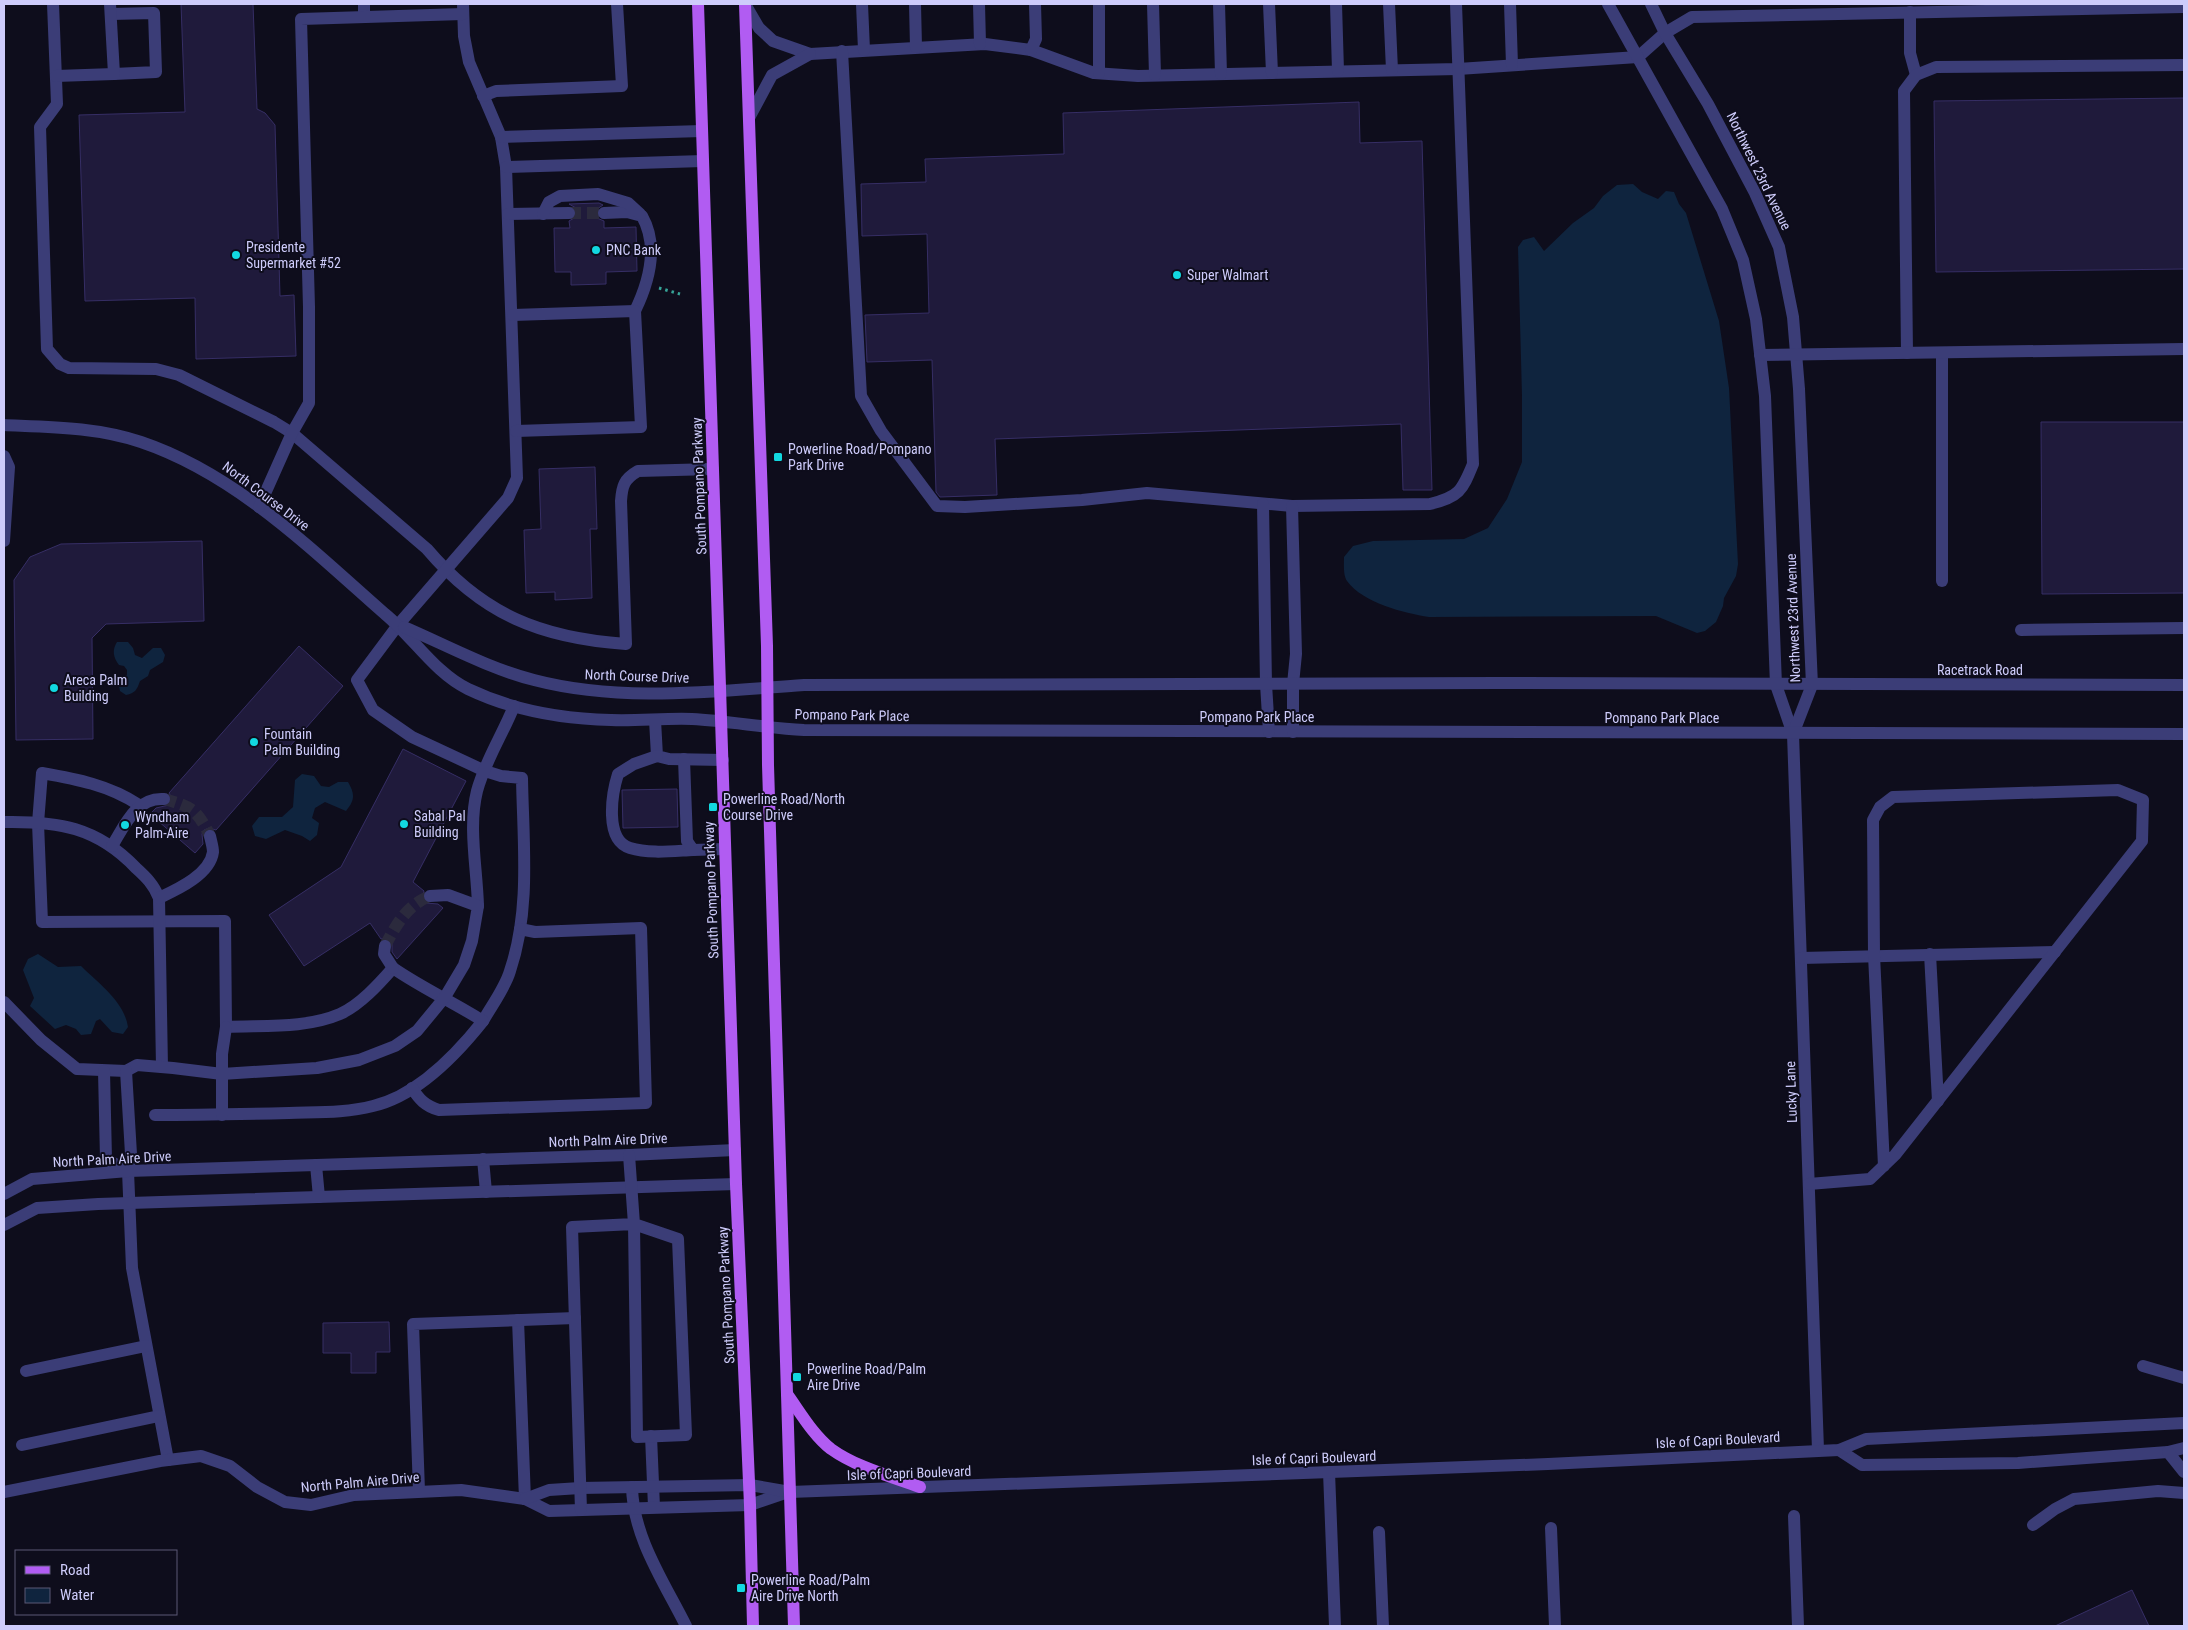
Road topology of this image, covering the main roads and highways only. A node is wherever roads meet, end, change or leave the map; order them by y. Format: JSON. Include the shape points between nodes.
{"nodes":[{"id":1,"x":698,"y":4,"type":"edge"},
{"id":2,"x":745,"y":4,"type":"edge"},
{"id":3,"x":787,"y":1394,"type":"junction"},
{"id":4,"x":920,"y":1487,"type":"road end"},
{"id":5,"x":753,"y":1626,"type":"edge"},
{"id":6,"x":794,"y":1626,"type":"edge"}],
"edges":[{"from":1,"to":5,"type":"main road","name":"South Pompano Parkway","via":[[734,1150],[750,1485]]},
{"from":2,"to":3,"type":"main road"},
{"from":3,"to":4,"type":"main road","via":[[830,1448],[850,1460]]},
{"from":3,"to":6,"type":"main road"}]}
